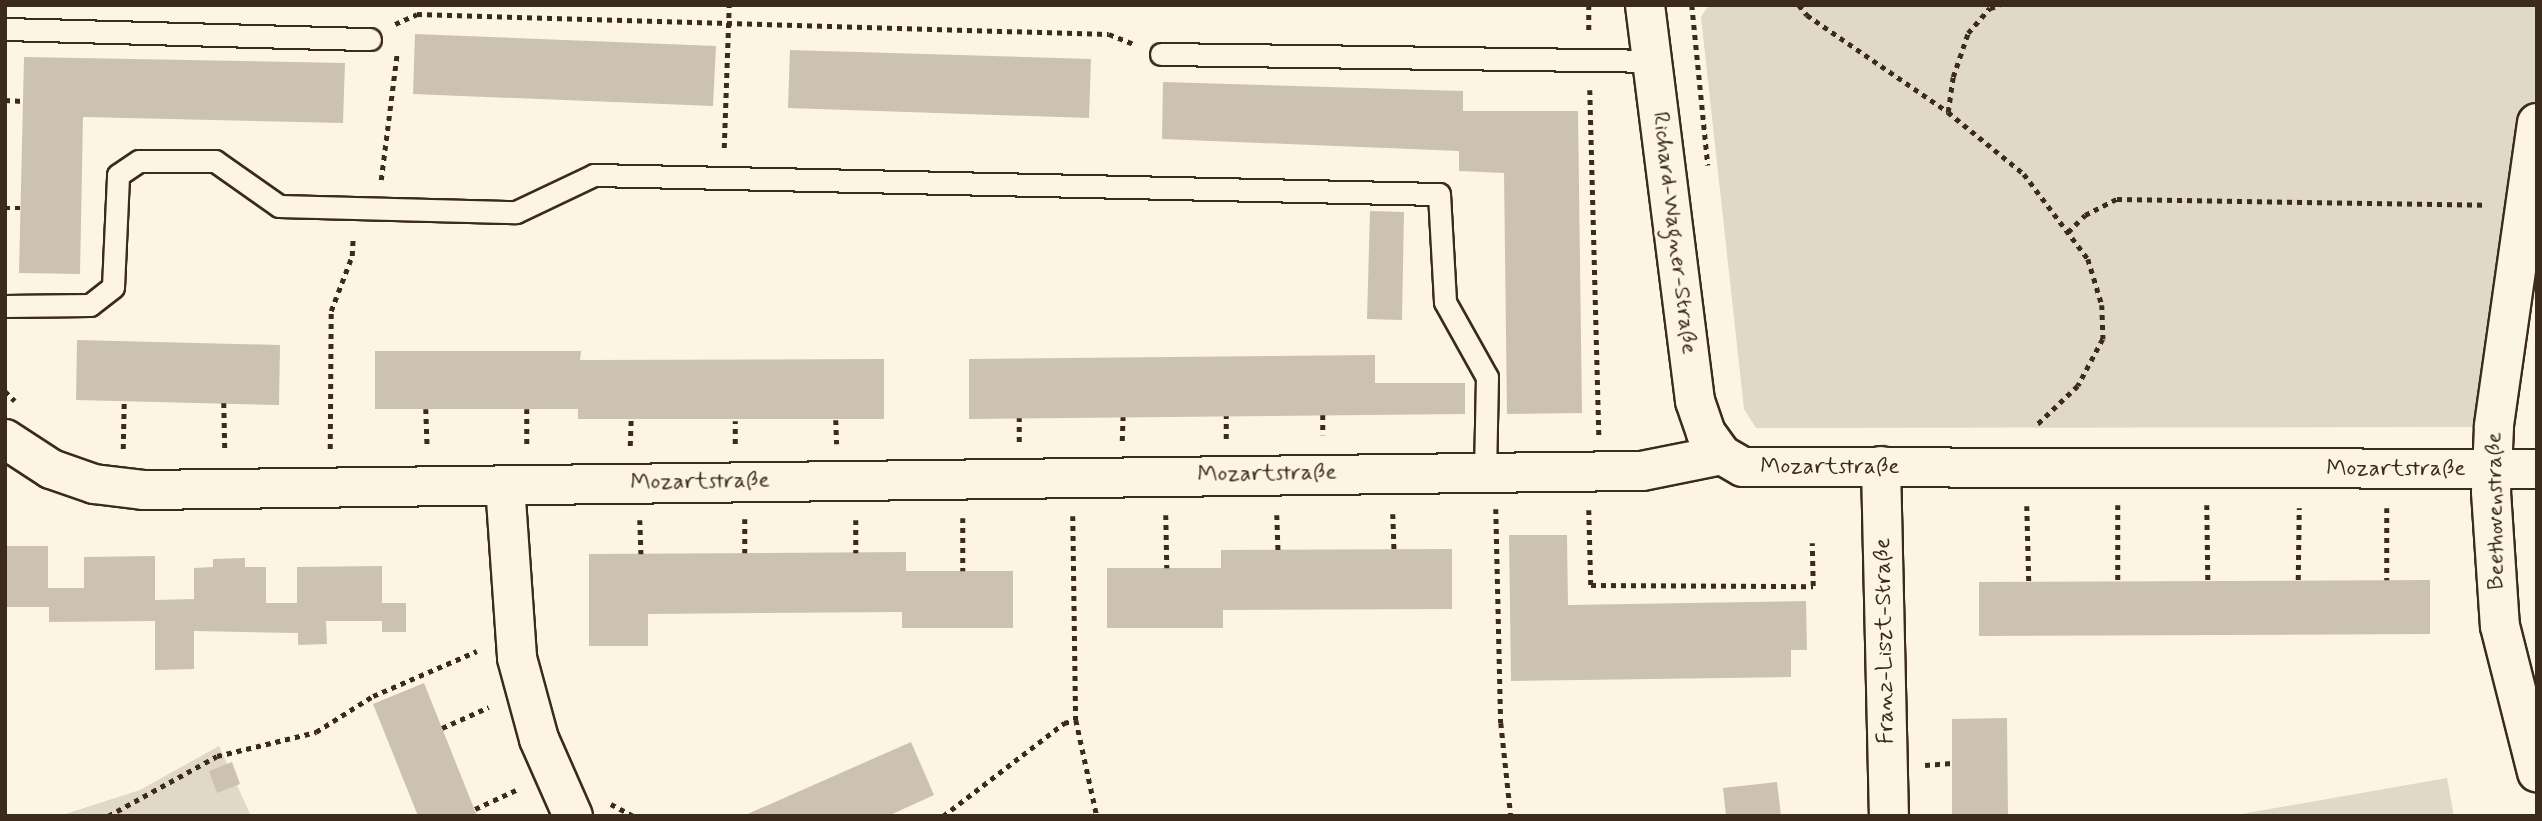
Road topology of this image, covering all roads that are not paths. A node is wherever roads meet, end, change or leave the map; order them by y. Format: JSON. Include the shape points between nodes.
{"nodes":[{"id":1,"x":1646,"y":5,"type":"edge"},
{"id":2,"x":5,"y":29,"type":"edge"},
{"id":3,"x":370,"y":39,"type":"road end"},
{"id":4,"x":1161,"y":54,"type":"road end"},
{"id":5,"x":1653,"y":61,"type":"junction"},
{"id":6,"x":2537,"y":123,"type":"edge"},
{"id":7,"x":5,"y":306,"type":"edge"},
{"id":8,"x":5,"y":439,"type":"edge"},
{"id":9,"x":1722,"y":455,"type":"junction"},
{"id":10,"x":1881,"y":466,"type":"junction"},
{"id":11,"x":516,"y":470,"type":"junction"},
{"id":12,"x":2492,"y":470,"type":"junction"},
{"id":13,"x":2537,"y":470,"type":"edge"},
{"id":14,"x":1491,"y":483,"type":"junction"},
{"id":15,"x":2537,"y":772,"type":"edge"},
{"id":16,"x":573,"y":816,"type":"edge"},
{"id":17,"x":1889,"y":816,"type":"edge"}],
"edges":[{"from":1,"to":5,"type":"street","name":"Richard-Wagner-Straße"},
{"from":2,"to":3,"type":"lane"},
{"from":4,"to":5,"type":"lane"},
{"from":5,"to":9,"type":"street","name":"Richard-Wagner-Straße","via":[[1695,401],[1706,433]]},
{"from":6,"to":12,"type":"street","name":"Beethovenstraße","via":[[2494,427]]},
{"from":7,"to":14,"type":"lane","via":[[90,305],[113,287],[118,175],[139,161],[215,161],[279,206],[379,209],[516,212],[594,175],[1439,194],[1446,302],[1487,377]]},
{"from":8,"to":11,"type":"street","name":"Mozartstraße","via":[[51,469],[94,484],[143,490]]},
{"from":9,"to":10,"type":"street","name":"Mozartstraße","via":[[1743,467]]},
{"from":9,"to":14,"type":"street","name":"Mozartstraße","via":[[1595,483]]},
{"from":10,"to":12,"type":"street","name":"Mozartstraße"},
{"from":10,"to":17,"type":"street","name":"Franz-Liszt-Straße"},
{"from":11,"to":14,"type":"street","name":"Mozartstraße"},
{"from":11,"to":16,"type":"street","via":[[517,658],[539,739]]},
{"from":12,"to":13,"type":"street","name":"Mozartstraße"},
{"from":12,"to":15,"type":"street","name":"Beethovenstraße","via":[[2500,626],[2508,673]]}]}
